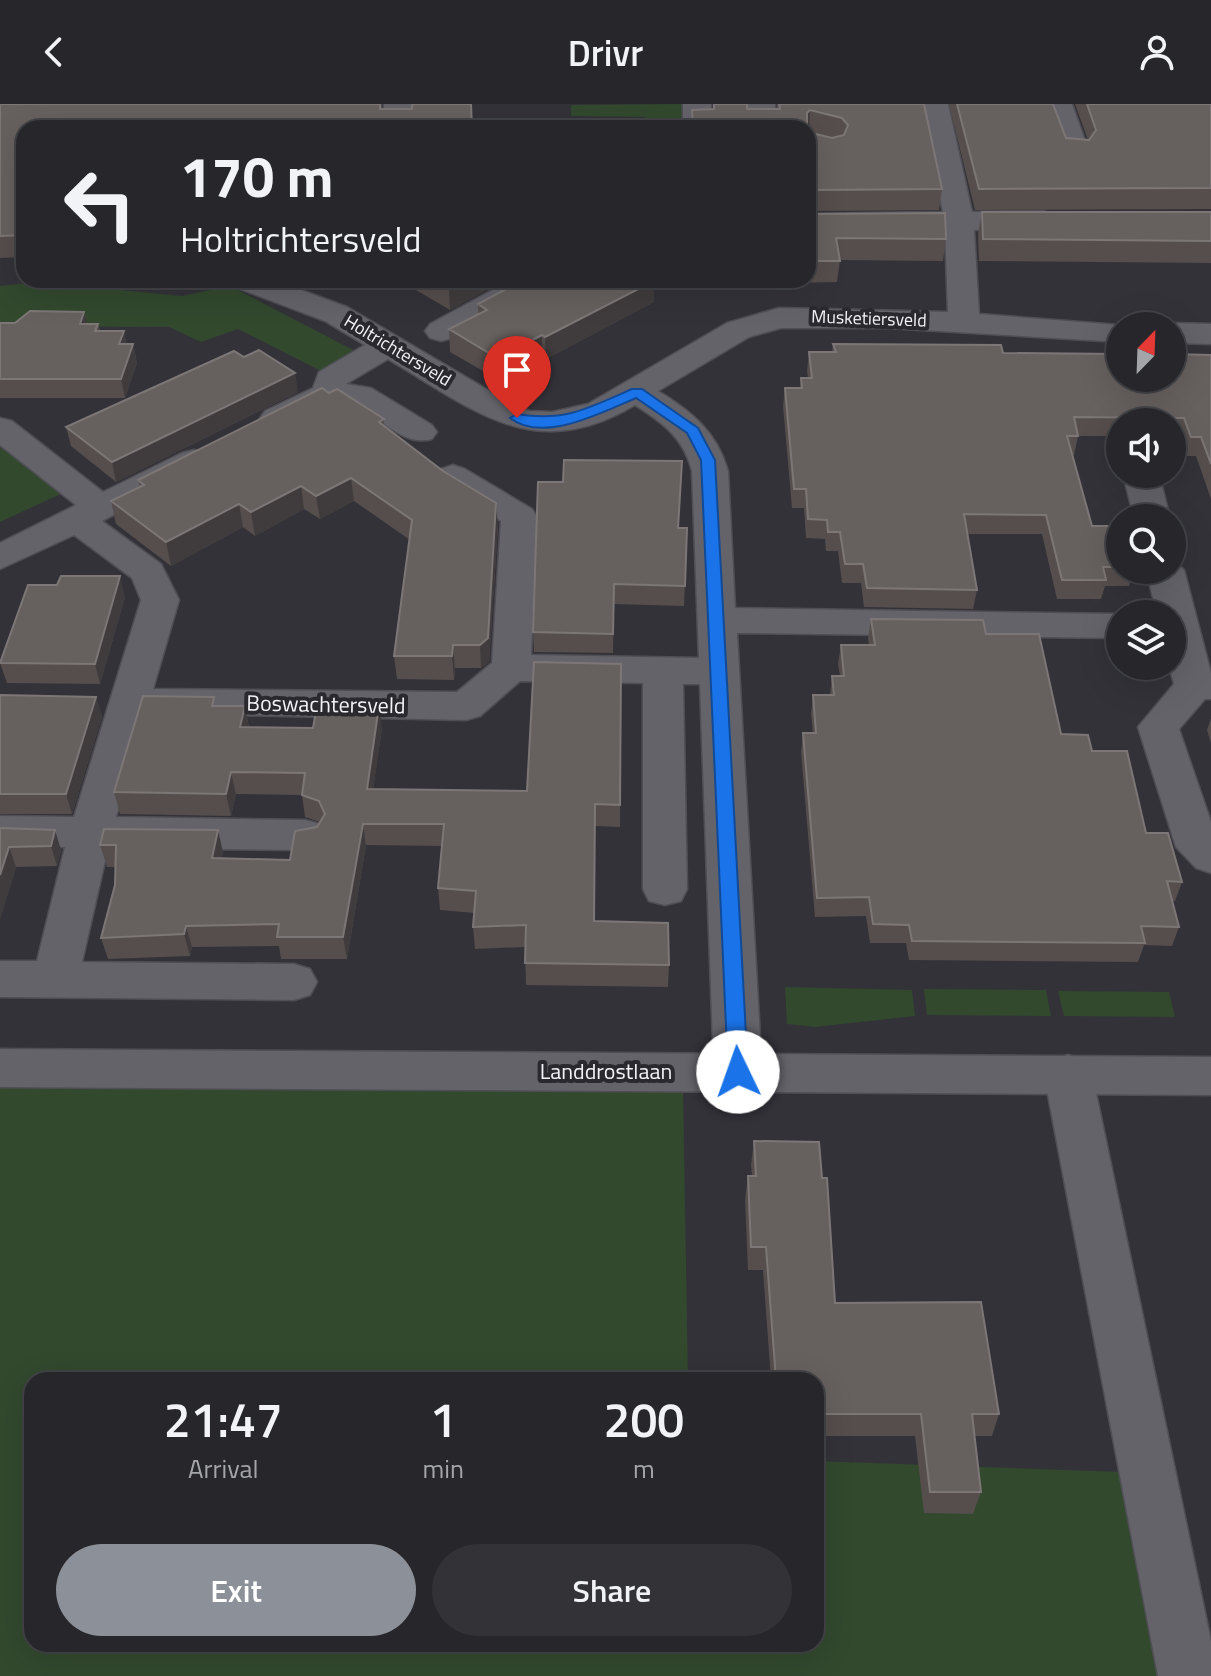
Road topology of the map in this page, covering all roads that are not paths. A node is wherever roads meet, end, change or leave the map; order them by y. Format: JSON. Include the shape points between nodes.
{"nodes":[{"id":1,"x":934,"y":104,"type":"edge"},
{"id":2,"x":1058,"y":104,"type":"edge"},
{"id":3,"x":1075,"y":152,"type":"edge"},
{"id":4,"x":959,"y":219,"type":"junction"},
{"id":5,"x":1069,"y":220,"type":"edge"},
{"id":6,"x":816,"y":223,"type":"edge"},
{"id":7,"x":269,"y":288,"type":"edge"},
{"id":8,"x":518,"y":288,"type":"edge"},
{"id":9,"x":964,"y":322,"type":"junction"},
{"id":10,"x":441,"y":331,"type":"dead end"},
{"id":11,"x":1106,"y":331,"type":"edge"},
{"id":12,"x":1186,"y":333,"type":"edge"},
{"id":13,"x":1211,"y":334,"type":"edge"},
{"id":14,"x":390,"y":344,"type":"junction"},
{"id":15,"x":637,"y":392,"type":"junction"},
{"id":16,"x":328,"y":393,"type":"junction"},
{"id":17,"x":0,"y":428,"type":"edge"},
{"id":18,"x":420,"y":432,"type":"dead end"},
{"id":19,"x":453,"y":476,"type":"edge"},
{"id":20,"x":89,"y":514,"type":"junction"},
{"id":21,"x":0,"y":558,"type":"edge"},
{"id":22,"x":716,"y":620,"type":"junction"},
{"id":23,"x":1106,"y":626,"type":"edge"},
{"id":24,"x":1186,"y":650,"type":"edge"},
{"id":25,"x":511,"y":668,"type":"junction"},
{"id":26,"x":663,"y":671,"type":"junction"},
{"id":27,"x":719,"y":671,"type":"junction"},
{"id":28,"x":1202,"y":686,"type":"edge"},
{"id":29,"x":107,"y":701,"type":"junction"},
{"id":30,"x":0,"y":831,"type":"edge"},
{"id":31,"x":91,"y":831,"type":"junction"},
{"id":32,"x":305,"y":835,"type":"edge"},
{"id":33,"x":1211,"y":857,"type":"edge"},
{"id":34,"x":665,"y":889,"type":"dead end"},
{"id":35,"x":0,"y":979,"type":"edge"},
{"id":36,"x":55,"y":979,"type":"junction"},
{"id":37,"x":294,"y":982,"type":"dead end"},
{"id":38,"x":0,"y":1068,"type":"edge"},
{"id":39,"x":738,"y":1072,"type":"junction"},
{"id":40,"x":1068,"y":1074,"type":"junction"},
{"id":41,"x":1211,"y":1076,"type":"edge"},
{"id":42,"x":1188,"y":1676,"type":"edge"}],
"edges":[{"from":1,"to":4,"type":"street"},
{"from":2,"to":3,"type":"street"},
{"from":4,"to":5,"type":"street"},
{"from":4,"to":6,"type":"street"},
{"from":4,"to":9,"type":"street"},
{"from":7,"to":14,"type":"street","name":"Holtrichtersveld","via":[[320,306]]},
{"from":8,"to":10,"type":"street"},
{"from":9,"to":11,"type":"street","name":"Musketiersveld"},
{"from":9,"to":15,"type":"street","name":"Musketiersveld","via":[[851,316],[768,320],[730,334]]},
{"from":12,"to":13,"type":"street"},
{"from":14,"to":15,"type":"street","name":"Holtrichtersveld","via":[[497,409],[528,421],[574,420]]},
{"from":14,"to":16,"type":"street","via":[[331,379]]},
{"from":15,"to":22,"type":"street","via":[[693,431],[708,460]]},
{"from":16,"to":18,"type":"street","via":[[359,395]]},
{"from":16,"to":20,"type":"street"},
{"from":17,"to":20,"type":"street"},
{"from":19,"to":25,"type":"street","via":[[519,517]]},
{"from":20,"to":21,"type":"street"},
{"from":20,"to":29,"type":"street","via":[[148,572],[160,600]]},
{"from":22,"to":23,"type":"street"},
{"from":22,"to":27,"type":"street"},
{"from":24,"to":28,"type":"street"},
{"from":25,"to":26,"type":"street"},
{"from":25,"to":29,"type":"street","name":"Boswachtersveld","via":[[466,706]]},
{"from":26,"to":27,"type":"street"},
{"from":26,"to":34,"type":"street"},
{"from":27,"to":39,"type":"street"},
{"from":28,"to":33,"type":"street","via":[[1158,727],[1198,847]]},
{"from":29,"to":31,"type":"street"},
{"from":30,"to":31,"type":"street"},
{"from":31,"to":32,"type":"street"},
{"from":31,"to":36,"type":"street"},
{"from":35,"to":36,"type":"street"},
{"from":36,"to":37,"type":"street"},
{"from":38,"to":39,"type":"street","name":"Landdrostlaan"},
{"from":39,"to":40,"type":"street","name":"Landdrostlaan"},
{"from":40,"to":41,"type":"street","name":"Landdrostlaan"},
{"from":40,"to":42,"type":"street"}]}
